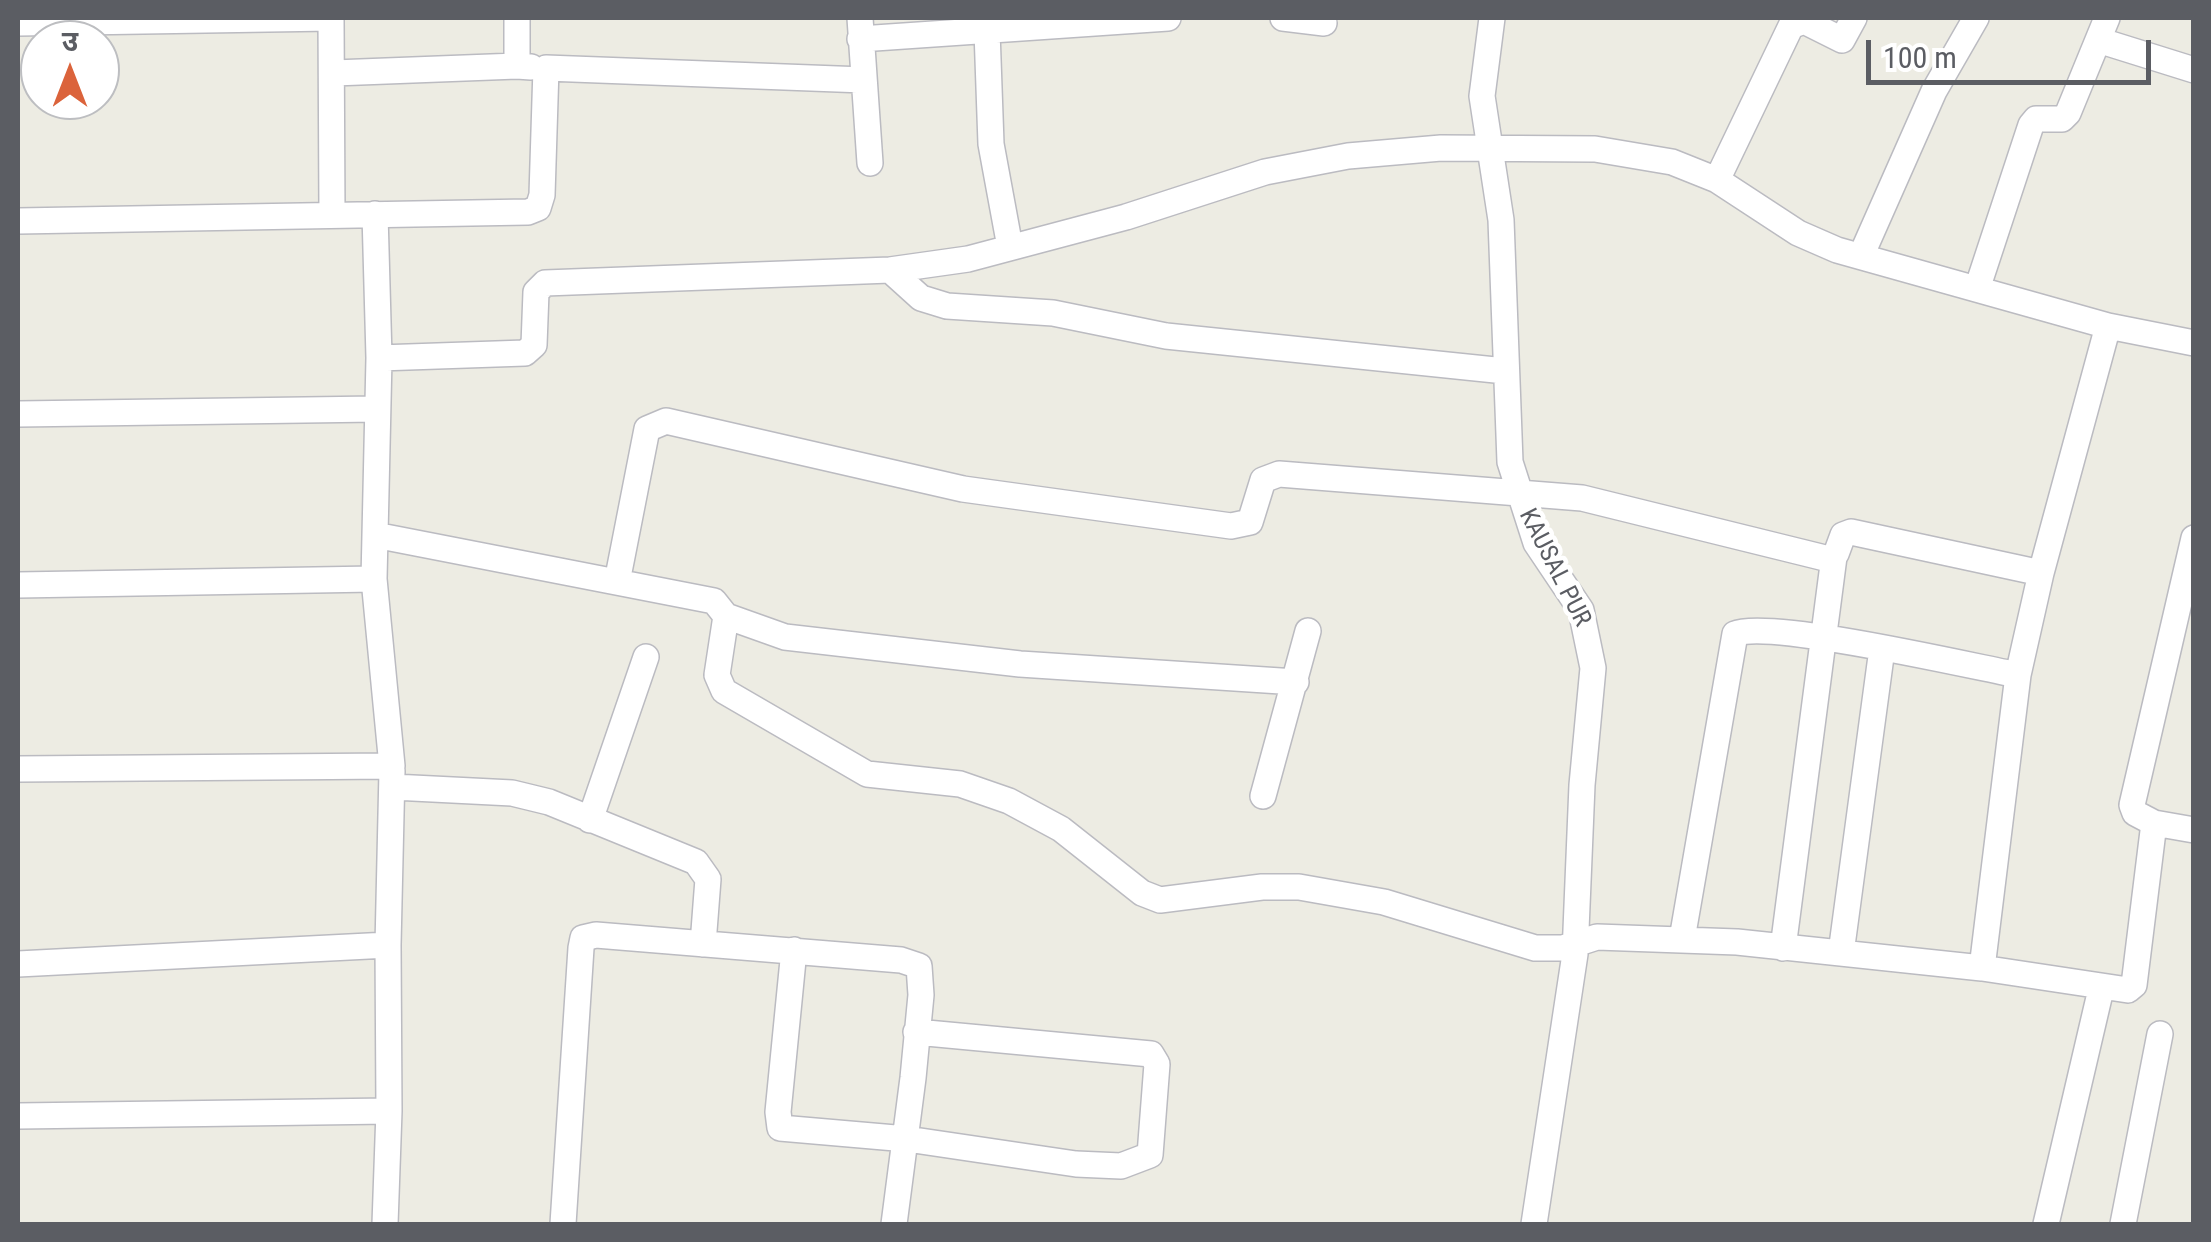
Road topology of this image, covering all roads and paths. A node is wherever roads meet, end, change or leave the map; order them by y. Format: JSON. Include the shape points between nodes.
{"nodes":[{"id":1,"x":331,"y":18,"type":"edge"},
{"id":2,"x":516,"y":18,"type":"edge"},
{"id":3,"x":1168,"y":18,"type":"edge"},
{"id":4,"x":1283,"y":18,"type":"edge"},
{"id":5,"x":1854,"y":18,"type":"edge"},
{"id":6,"x":1976,"y":18,"type":"edge"},
{"id":7,"x":139,"y":19,"type":"edge"},
{"id":8,"x":1486,"y":22,"type":"edge"},
{"id":9,"x":18,"y":23,"type":"edge"},
{"id":10,"x":1324,"y":23,"type":"dead end"},
{"id":11,"x":975,"y":26,"type":"edge"},
{"id":12,"x":860,"y":28,"type":"edge"},
{"id":13,"x":2103,"y":29,"type":"edge"},
{"id":14,"x":517,"y":66,"type":"junction"},
{"id":15,"x":546,"y":68,"type":"junction"},
{"id":16,"x":2194,"y":70,"type":"edge"},
{"id":17,"x":334,"y":74,"type":"junction"},
{"id":18,"x":864,"y":80,"type":"junction"},
{"id":19,"x":1489,"y":146,"type":"junction"},
{"id":20,"x":870,"y":163,"type":"dead end"},
{"id":21,"x":1717,"y":180,"type":"junction"},
{"id":22,"x":375,"y":214,"type":"junction"},
{"id":23,"x":332,"y":215,"type":"junction"},
{"id":24,"x":18,"y":221,"type":"edge"},
{"id":25,"x":1010,"y":247,"type":"junction"},
{"id":26,"x":1861,"y":256,"type":"junction"},
{"id":27,"x":890,"y":270,"type":"junction"},
{"id":28,"x":1977,"y":289,"type":"junction"},
{"id":29,"x":2108,"y":326,"type":"junction"},
{"id":30,"x":2194,"y":344,"type":"edge"},
{"id":31,"x":379,"y":358,"type":"junction"},
{"id":32,"x":1505,"y":372,"type":"junction"},
{"id":33,"x":376,"y":408,"type":"junction"},
{"id":34,"x":18,"y":414,"type":"edge"},
{"id":35,"x":1518,"y":492,"type":"junction"},
{"id":36,"x":375,"y":535,"type":"junction"},
{"id":37,"x":2194,"y":538,"type":"edge"},
{"id":38,"x":1834,"y":557,"type":"junction"},
{"id":39,"x":2040,"y":574,"type":"junction"},
{"id":40,"x":374,"y":578,"type":"junction"},
{"id":41,"x":617,"y":582,"type":"junction"},
{"id":42,"x":18,"y":585,"type":"edge"},
{"id":43,"x":726,"y":616,"type":"junction"},
{"id":44,"x":1308,"y":632,"type":"dead end"},
{"id":45,"x":1823,"y":638,"type":"junction"},
{"id":46,"x":1882,"y":650,"type":"junction"},
{"id":47,"x":646,"y":657,"type":"dead end"},
{"id":48,"x":2018,"y":675,"type":"junction"},
{"id":49,"x":1296,"y":682,"type":"junction"},
{"id":50,"x":18,"y":769,"type":"edge"},
{"id":51,"x":392,"y":776,"type":"junction"},
{"id":52,"x":1263,"y":796,"type":"dead end"},
{"id":53,"x":590,"y":820,"type":"junction"},
{"id":54,"x":2154,"y":824,"type":"junction"},
{"id":55,"x":2194,"y":830,"type":"edge"},
{"id":56,"x":1682,"y":938,"type":"junction"},
{"id":57,"x":1576,"y":942,"type":"junction"},
{"id":58,"x":703,"y":944,"type":"junction"},
{"id":59,"x":388,"y":945,"type":"junction"},
{"id":60,"x":1782,"y":948,"type":"junction"},
{"id":61,"x":794,"y":950,"type":"junction"},
{"id":62,"x":1841,"y":953,"type":"junction"},
{"id":63,"x":18,"y":964,"type":"edge"},
{"id":64,"x":1982,"y":968,"type":"junction"},
{"id":65,"x":2101,"y":989,"type":"junction"},
{"id":66,"x":916,"y":1032,"type":"junction"},
{"id":67,"x":2160,"y":1034,"type":"dead end"},
{"id":68,"x":389,"y":1111,"type":"junction"},
{"id":69,"x":18,"y":1116,"type":"edge"},
{"id":70,"x":907,"y":1139,"type":"junction"},
{"id":71,"x":385,"y":1224,"type":"edge"},
{"id":72,"x":562,"y":1224,"type":"edge"},
{"id":73,"x":894,"y":1224,"type":"edge"},
{"id":74,"x":1534,"y":1224,"type":"edge"},
{"id":75,"x":2046,"y":1224,"type":"edge"},
{"id":76,"x":2123,"y":1224,"type":"edge"}],
"edges":[{"from":1,"to":7,"type":"street"},
{"from":1,"to":17,"type":"street"},
{"from":2,"to":14,"type":"street"},
{"from":3,"to":11,"type":"street"},
{"from":4,"to":10,"type":"street"},
{"from":5,"to":21,"type":"street","via":[[1842,40],[1804,21],[1791,26]]},
{"from":6,"to":26,"type":"street","via":[[1934,91]]},
{"from":7,"to":9,"type":"street"},
{"from":8,"to":19,"type":"street","name":"KAUSAL PUR","via":[[1482,96]]},
{"from":11,"to":12,"type":"street"},
{"from":11,"to":25,"type":"street"},
{"from":12,"to":18,"type":"street"},
{"from":13,"to":16,"type":"street"},
{"from":13,"to":28,"type":"street","via":[[2068,114],[2038,118],[2031,126]]},
{"from":14,"to":15,"type":"street"},
{"from":14,"to":17,"type":"street"},
{"from":15,"to":18,"type":"street"},
{"from":15,"to":22,"type":"street","via":[[538,208]]},
{"from":17,"to":23,"type":"street"},
{"from":18,"to":20,"type":"street"},
{"from":19,"to":21,"type":"street","via":[[1639,154]]},
{"from":19,"to":25,"type":"street","via":[[1307,163]]},
{"from":19,"to":32,"type":"street","name":"KAUSAL PUR","via":[[1501,220]]},
{"from":21,"to":26,"type":"street","via":[[1798,233]]},
{"from":22,"to":23,"type":"street"},
{"from":22,"to":31,"type":"street"},
{"from":23,"to":24,"type":"street"},
{"from":25,"to":27,"type":"street"},
{"from":26,"to":28,"type":"street"},
{"from":27,"to":31,"type":"street","via":[[546,283],[538,286],[538,333],[526,353]]},
{"from":27,"to":32,"type":"street","via":[[921,298],[948,306],[1053,313],[1166,336]]},
{"from":28,"to":29,"type":"street"},
{"from":29,"to":30,"type":"street"},
{"from":29,"to":39,"type":"street"},
{"from":31,"to":33,"type":"street"},
{"from":32,"to":35,"type":"street","name":"KAUSAL PUR","via":[[1508,447]]},
{"from":33,"to":34,"type":"street"},
{"from":33,"to":36,"type":"street"},
{"from":35,"to":38,"type":"street","via":[[1593,500]]},
{"from":35,"to":41,"type":"street","via":[[1272,474],[1263,480],[1250,522],[1231,526],[963,489],[659,421],[647,430]]},
{"from":35,"to":57,"type":"street","name":"KAUSAL PUR","via":[[1536,543],[1581,610],[1590,644]]},
{"from":36,"to":40,"type":"street"},
{"from":36,"to":41,"type":"street"},
{"from":37,"to":54,"type":"street","via":[[2132,805]]},
{"from":38,"to":39,"type":"street","via":[[1851,532]]},
{"from":38,"to":45,"type":"street"},
{"from":39,"to":48,"type":"street"},
{"from":40,"to":42,"type":"street"},
{"from":40,"to":51,"type":"street"},
{"from":41,"to":43,"type":"street","via":[[714,601]]},
{"from":43,"to":49,"type":"street","via":[[770,634],[981,660]]},
{"from":43,"to":57,"type":"street","via":[[717,675],[724,692],[867,774],[960,784],[1009,801],[1061,829],[1151,898],[1300,887],[1384,902],[1534,948]]},
{"from":44,"to":49,"type":"street"},
{"from":45,"to":46,"type":"street"},
{"from":45,"to":56,"type":"street","via":[[1752,630],[1733,638]]},
{"from":45,"to":60,"type":"street"},
{"from":46,"to":48,"type":"street"},
{"from":46,"to":62,"type":"street"},
{"from":47,"to":53,"type":"street"},
{"from":48,"to":64,"type":"street"},
{"from":49,"to":52,"type":"street"},
{"from":50,"to":51,"type":"street"},
{"from":51,"to":53,"type":"street","via":[[512,793]]},
{"from":51,"to":59,"type":"street"},
{"from":53,"to":58,"type":"street","via":[[705,870]]},
{"from":54,"to":55,"type":"street"},
{"from":54,"to":65,"type":"street","via":[[2134,988]]},
{"from":56,"to":57,"type":"street"},
{"from":56,"to":60,"type":"street"},
{"from":57,"to":74,"type":"street","name":"KAUSAL PUR"},
{"from":58,"to":61,"type":"street"},
{"from":58,"to":72,"type":"street","via":[[583,938]]},
{"from":59,"to":63,"type":"street"},
{"from":59,"to":68,"type":"street"},
{"from":60,"to":62,"type":"street"},
{"from":61,"to":66,"type":"street","via":[[915,963]]},
{"from":61,"to":70,"type":"street","via":[[778,1126]]},
{"from":62,"to":64,"type":"street"},
{"from":64,"to":65,"type":"street"},
{"from":65,"to":75,"type":"street"},
{"from":66,"to":70,"type":"street"},
{"from":66,"to":70,"type":"street","via":[[1151,1054],[1157,1064],[1152,1150],[1142,1161],[1107,1166]]},
{"from":67,"to":76,"type":"street"},
{"from":68,"to":69,"type":"street"},
{"from":68,"to":71,"type":"street"},
{"from":70,"to":73,"type":"street"}]}
